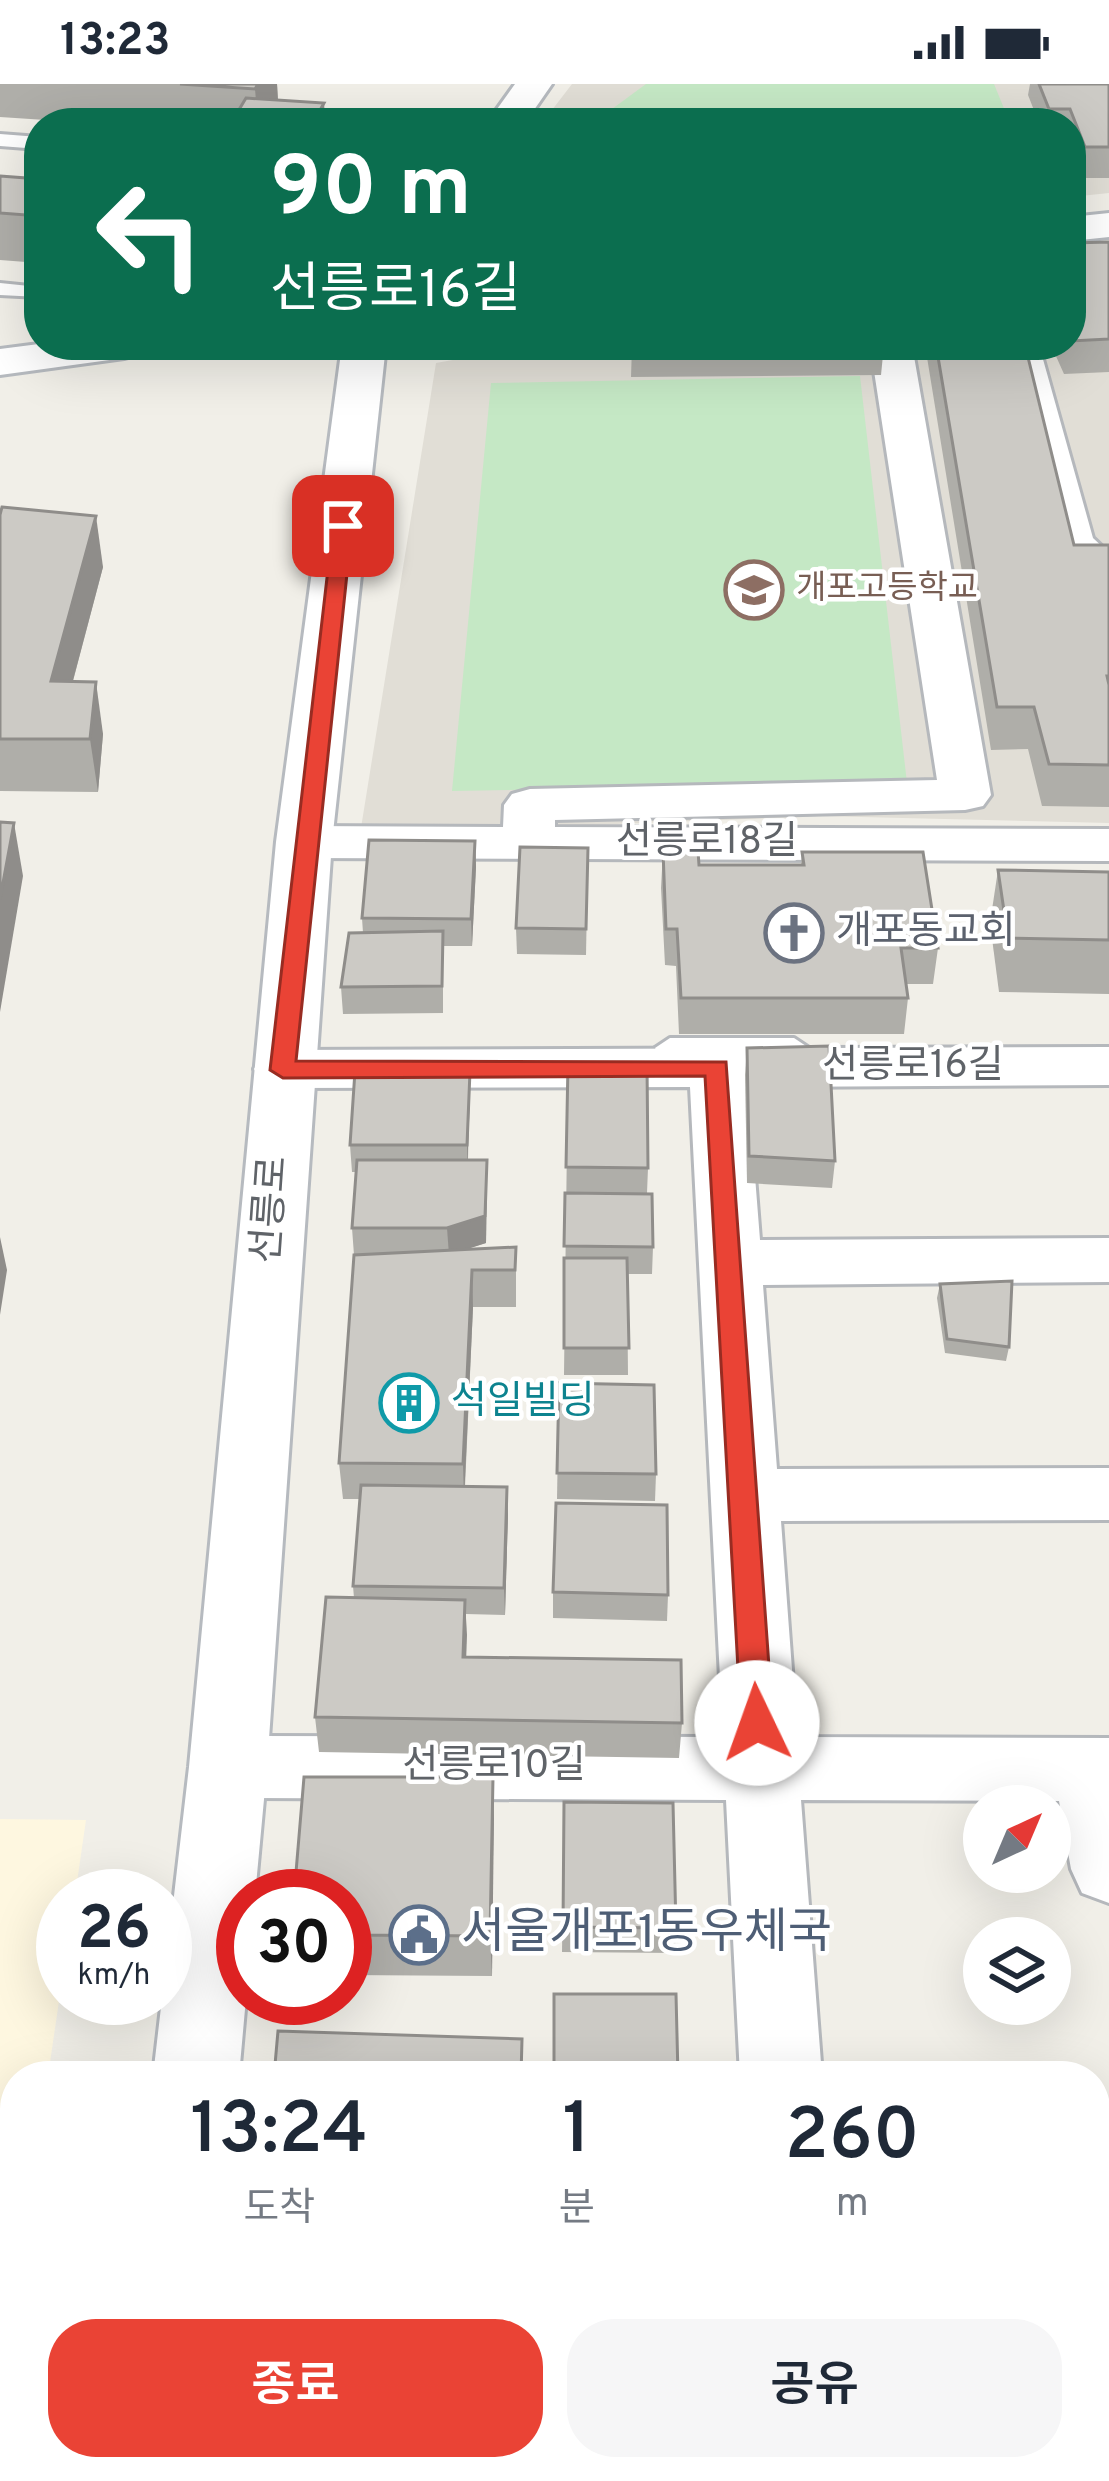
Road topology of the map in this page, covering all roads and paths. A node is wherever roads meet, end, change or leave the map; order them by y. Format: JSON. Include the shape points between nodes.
{"nodes":[{"id":1,"x":362,"y":360,"type":"edge"},
{"id":2,"x":893,"y":360,"type":"edge"},
{"id":3,"x":1032,"y":360,"type":"edge"},
{"id":4,"x":1109,"y":566,"type":"edge"},
{"id":5,"x":529,"y":827,"type":"dead end"},
{"id":6,"x":304,"y":842,"type":"junction"},
{"id":7,"x":1109,"y":845,"type":"edge"},
{"id":8,"x":694,"y":1058,"type":"junction"},
{"id":9,"x":1109,"y":1066,"type":"edge"},
{"id":10,"x":283,"y":1070,"type":"junction"},
{"id":11,"x":1109,"y":1260,"type":"edge"},
{"id":12,"x":730,"y":1263,"type":"junction"},
{"id":13,"x":1109,"y":1494,"type":"edge"},
{"id":14,"x":743,"y":1496,"type":"junction"},
{"id":15,"x":228,"y":1767,"type":"junction"},
{"id":16,"x":760,"y":1768,"type":"junction"},
{"id":17,"x":1100,"y":1769,"type":"edge"},
{"id":18,"x":1109,"y":1869,"type":"edge"},
{"id":19,"x":198,"y":2061,"type":"edge"},
{"id":20,"x":780,"y":2061,"type":"edge"}],
"edges":[{"from":1,"to":6,"type":"street","name":"선릉로"},
{"from":2,"to":5,"type":"street","via":[[965,795],[530,805]]},
{"from":3,"to":4,"type":"lane","via":[[1082,541]]},
{"from":6,"to":7,"type":"street","name":"선릉로18길"},
{"from":6,"to":10,"type":"street","name":"선릉로"},
{"from":8,"to":9,"type":"street","name":"선릉로16길"},
{"from":8,"to":10,"type":"street","name":"선릉로16길"},
{"from":8,"to":12,"type":"street"},
{"from":10,"to":15,"type":"street","name":"선릉로"},
{"from":11,"to":12,"type":"street"},
{"from":12,"to":14,"type":"street"},
{"from":13,"to":14,"type":"street"},
{"from":14,"to":16,"type":"street"},
{"from":15,"to":16,"type":"street","name":"선릉로10길"},
{"from":15,"to":19,"type":"street","name":"선릉로"},
{"from":16,"to":17,"type":"street","name":"선릉로10길"},
{"from":16,"to":20,"type":"street"},
{"from":17,"to":18,"type":"street","name":"선릉로10길"}]}
